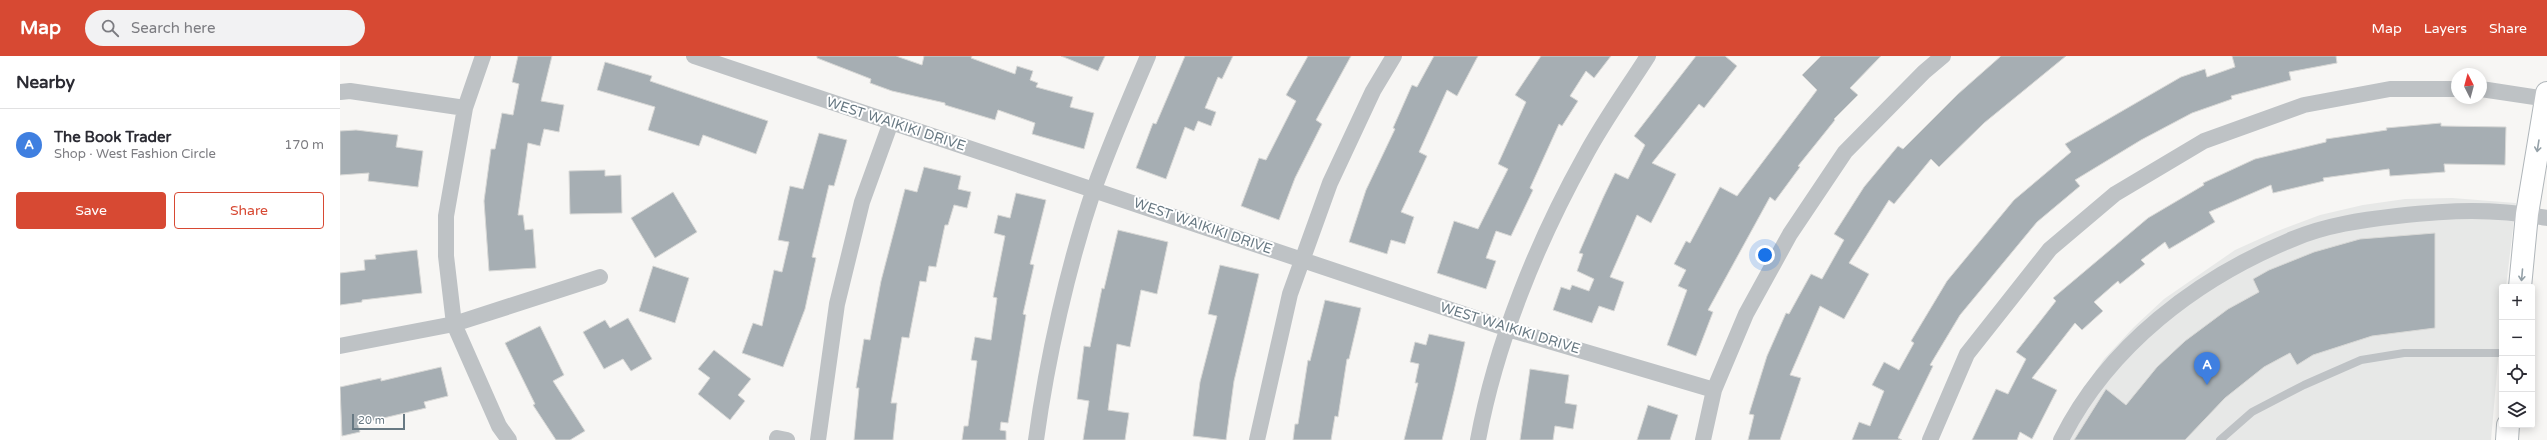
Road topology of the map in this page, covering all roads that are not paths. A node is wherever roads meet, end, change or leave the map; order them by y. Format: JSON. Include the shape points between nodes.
{"nodes":[{"id":1,"x":483,"y":56,"type":"edge"},
{"id":2,"x":694,"y":56,"type":"edge"},
{"id":3,"x":1148,"y":56,"type":"edge"},
{"id":4,"x":1394,"y":56,"type":"edge"},
{"id":5,"x":1648,"y":56,"type":"edge"},
{"id":6,"x":1943,"y":56,"type":"edge"},
{"id":7,"x":2451,"y":89,"type":"edge"},
{"id":8,"x":2487,"y":90,"type":"edge"},
{"id":9,"x":340,"y":92,"type":"edge"},
{"id":10,"x":2547,"y":97,"type":"edge"},
{"id":11,"x":465,"y":108,"type":"junction"},
{"id":12,"x":891,"y":122,"type":"junction"},
{"id":13,"x":1094,"y":189,"type":"junction"},
{"id":14,"x":2537,"y":216,"type":"edge"},
{"id":15,"x":1302,"y":260,"type":"junction"},
{"id":16,"x":600,"y":278,"type":"dead end"},
{"id":17,"x":2521,"y":284,"type":"edge"},
{"id":18,"x":454,"y":324,"type":"junction"},
{"id":19,"x":1508,"y":329,"type":"junction"},
{"id":20,"x":340,"y":346,"type":"edge"},
{"id":21,"x":2499,"y":353,"type":"edge"},
{"id":22,"x":1714,"y":390,"type":"junction"},
{"id":23,"x":2508,"y":428,"type":"edge"},
{"id":24,"x":509,"y":440,"type":"edge"},
{"id":25,"x":818,"y":440,"type":"edge"},
{"id":26,"x":1036,"y":440,"type":"edge"},
{"id":27,"x":1257,"y":440,"type":"edge"},
{"id":28,"x":1478,"y":440,"type":"edge"},
{"id":29,"x":1703,"y":440,"type":"edge"},
{"id":30,"x":1930,"y":440,"type":"edge"},
{"id":31,"x":2061,"y":440,"type":"edge"},
{"id":32,"x":2220,"y":440,"type":"edge"},
{"id":33,"x":2507,"y":440,"type":"edge"}],
"edges":[{"from":1,"to":11,"type":"street"},
{"from":2,"to":12,"type":"street","name":"WEST WAIKIKI DRIVE"},
{"from":3,"to":13,"type":"street"},
{"from":4,"to":15,"type":"street","via":[[1373,91],[1330,183]]},
{"from":5,"to":19,"type":"street","via":[[1578,169],[1543,237]]},
{"from":6,"to":22,"type":"street","via":[[1845,152],[1790,234],[1746,314]]},
{"from":7,"to":30,"type":"street","via":[[2390,89],[2304,105],[2204,141],[2114,194],[2050,249],[1967,354]]},
{"from":8,"to":10,"type":"street"},
{"from":9,"to":11,"type":"street","via":[[350,91]]},
{"from":10,"to":14,"type":"street","one_way":true},
{"from":11,"to":18,"type":"street","via":[[446,216],[446,256]]},
{"from":12,"to":13,"type":"street","name":"WEST WAIKIKI DRIVE"},
{"from":12,"to":25,"type":"street","via":[[862,202],[837,304]]},
{"from":13,"to":15,"type":"street","name":"WEST WAIKIKI DRIVE"},
{"from":13,"to":26,"type":"street","via":[[1065,293],[1042,392]]},
{"from":14,"to":17,"type":"street","one_way":true},
{"from":14,"to":31,"type":"street","via":[[2466,210],[2432,212],[2342,224],[2294,238],[2203,285],[2129,344],[2075,411]]},
{"from":15,"to":19,"type":"street","name":"WEST WAIKIKI DRIVE"},
{"from":15,"to":27,"type":"street","via":[[1290,294]]},
{"from":16,"to":18,"type":"street"},
{"from":18,"to":20,"type":"street"},
{"from":18,"to":24,"type":"street","via":[[500,426]]},
{"from":19,"to":22,"type":"street","name":"WEST WAIKIKI DRIVE"},
{"from":19,"to":28,"type":"street"},
{"from":21,"to":32,"type":"lane","via":[[2462,351],[2404,354],[2361,360],[2252,412]]},
{"from":22,"to":29,"type":"street"},
{"from":23,"to":33,"type":"street"}]}
